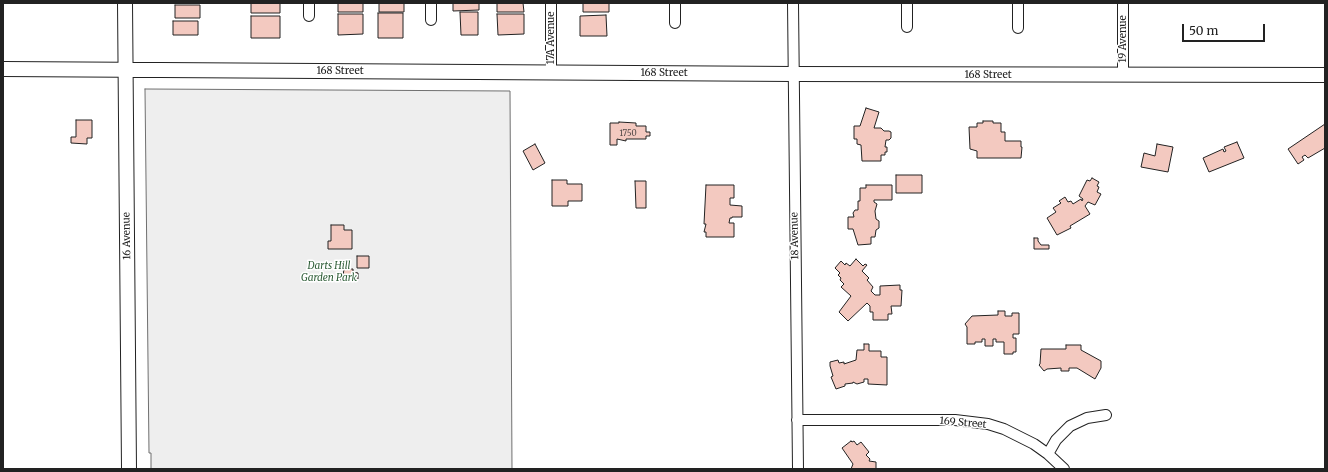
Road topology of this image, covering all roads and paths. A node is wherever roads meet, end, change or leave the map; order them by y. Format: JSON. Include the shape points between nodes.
{"nodes":[{"id":1,"x":125,"y":3,"type":"edge"},
{"id":2,"x":309,"y":3,"type":"edge"},
{"id":3,"x":431,"y":3,"type":"edge"},
{"id":4,"x":551,"y":3,"type":"edge"},
{"id":5,"x":675,"y":3,"type":"edge"},
{"id":6,"x":793,"y":3,"type":"edge"},
{"id":7,"x":907,"y":3,"type":"edge"},
{"id":8,"x":1018,"y":3,"type":"edge"},
{"id":9,"x":1123,"y":3,"type":"edge"},
{"id":10,"x":309,"y":16,"type":"dead end"},
{"id":11,"x":431,"y":20,"type":"dead end"},
{"id":12,"x":675,"y":23,"type":"dead end"},
{"id":13,"x":907,"y":26,"type":"dead end"},
{"id":14,"x":1018,"y":28,"type":"dead end"},
{"id":15,"x":3,"y":69,"type":"edge"},
{"id":16,"x":125,"y":70,"type":"junction"},
{"id":17,"x":551,"y":72,"type":"junction"},
{"id":18,"x":794,"y":74,"type":"junction"},
{"id":19,"x":1123,"y":75,"type":"junction"},
{"id":20,"x":1325,"y":75,"type":"edge"},
{"id":21,"x":1106,"y":415,"type":"dead end"},
{"id":22,"x":798,"y":420,"type":"junction"},
{"id":23,"x":1048,"y":454,"type":"junction"},
{"id":24,"x":130,"y":469,"type":"edge"},
{"id":25,"x":798,"y":469,"type":"edge"},
{"id":26,"x":1064,"y":469,"type":"edge"}],
"edges":[{"from":1,"to":16,"type":"main road","name":"16 Avenue"},
{"from":2,"to":10,"type":"street"},
{"from":3,"to":11,"type":"street"},
{"from":4,"to":17,"type":"street","name":"17A Avenue"},
{"from":5,"to":12,"type":"street"},
{"from":6,"to":18,"type":"street","name":"18 Avenue"},
{"from":7,"to":13,"type":"street"},
{"from":8,"to":14,"type":"street"},
{"from":9,"to":19,"type":"street","name":"19 Avenue"},
{"from":15,"to":16,"type":"main road","name":"168 Street"},
{"from":16,"to":17,"type":"main road","name":"168 Street"},
{"from":16,"to":24,"type":"main road","name":"16 Avenue"},
{"from":17,"to":18,"type":"main road","name":"168 Street"},
{"from":18,"to":19,"type":"main road","name":"168 Street"},
{"from":18,"to":22,"type":"street","name":"18 Avenue"},
{"from":19,"to":20,"type":"main road","name":"168 Street"},
{"from":21,"to":23,"type":"street","via":[[1087,418],[1070,426],[1056,440]]},
{"from":22,"to":23,"type":"street","name":"169 Street","via":[[972,422],[1004,429]]},
{"from":22,"to":25,"type":"street","name":"18 Avenue"},
{"from":23,"to":26,"type":"street"}]}
